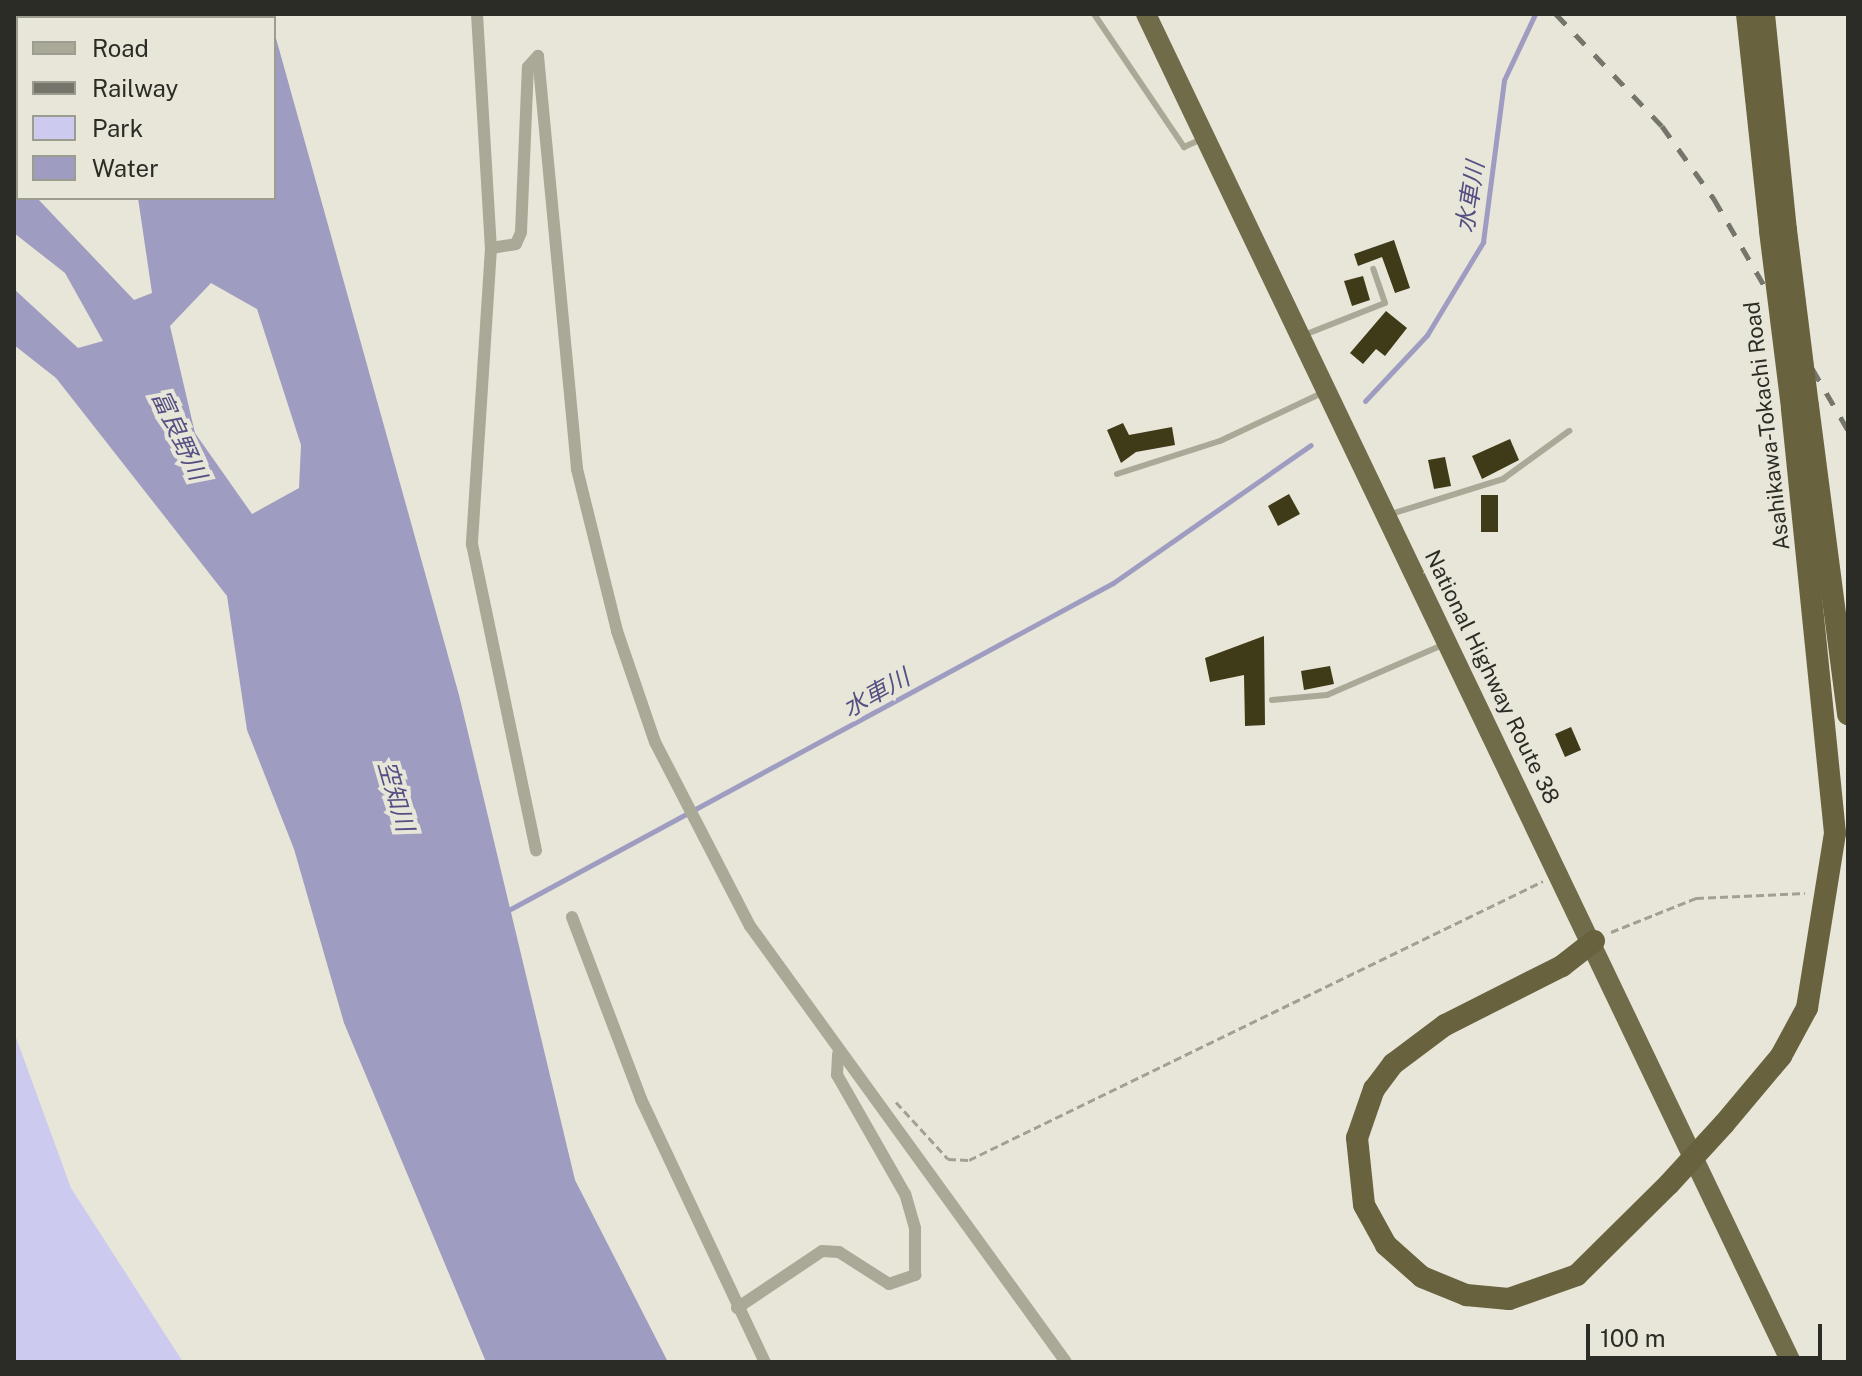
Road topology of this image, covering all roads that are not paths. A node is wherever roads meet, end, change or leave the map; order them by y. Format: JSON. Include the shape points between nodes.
{"nodes":[{"id":1,"x":477,"y":14,"type":"edge"},
{"id":2,"x":1094,"y":14,"type":"edge"},
{"id":3,"x":1146,"y":14,"type":"edge"},
{"id":4,"x":1747,"y":14,"type":"edge"},
{"id":5,"x":1764,"y":14,"type":"edge"},
{"id":6,"x":1205,"y":137,"type":"junction"},
{"id":7,"x":1778,"y":230,"type":"junction"},
{"id":8,"x":491,"y":248,"type":"junction"},
{"id":9,"x":1373,"y":269,"type":"dead end"},
{"id":10,"x":1301,"y":336,"type":"junction"},
{"id":11,"x":1327,"y":390,"type":"junction"},
{"id":12,"x":1800,"y":407,"type":"junction"},
{"id":13,"x":1569,"y":431,"type":"dead end"},
{"id":14,"x":1117,"y":474,"type":"dead end"},
{"id":15,"x":1388,"y":515,"type":"junction"},
{"id":16,"x":1448,"y":642,"type":"junction"},
{"id":17,"x":1272,"y":700,"type":"dead end"},
{"id":18,"x":1848,"y":714,"type":"edge"},
{"id":19,"x":536,"y":850,"type":"dead end"},
{"id":20,"x":572,"y":917,"type":"dead end"},
{"id":21,"x":1594,"y":941,"type":"junction"},
{"id":22,"x":838,"y":1054,"type":"junction"},
{"id":23,"x":737,"y":1308,"type":"junction"},
{"id":24,"x":765,"y":1362,"type":"edge"},
{"id":25,"x":1066,"y":1362,"type":"edge"},
{"id":26,"x":1791,"y":1362,"type":"edge"}],
"edges":[{"from":1,"to":8,"type":"street"},
{"from":2,"to":6,"type":"lane","via":[[1184,147]]},
{"from":3,"to":6,"type":"highway","name":"National Highway Route 38"},
{"from":4,"to":7,"type":"highway","name":"Asahikawa-Tokachi Road"},
{"from":5,"to":7,"type":"highway","name":"Asahikawa-Tokachi Road"},
{"from":6,"to":10,"type":"highway","name":"National Highway Route 38"},
{"from":7,"to":12,"type":"highway","name":"Asahikawa-Tokachi Road","bridge":true},
{"from":8,"to":19,"type":"street","via":[[472,544]]},
{"from":8,"to":22,"type":"street","via":[[516,244],[521,232],[528,67],[538,56],[563,368],[580,482],[617,631],[698,835]]},
{"from":9,"to":10,"type":"lane","via":[[1385,303]]},
{"from":10,"to":11,"type":"highway","name":"National Highway Route 38"},
{"from":11,"to":14,"type":"lane","via":[[1220,441]]},
{"from":11,"to":15,"type":"highway","name":"National Highway Route 38"},
{"from":12,"to":18,"type":"highway","name":"Asahikawa-Tokachi Road"},
{"from":12,"to":21,"type":"highway","name":"Asahikawa-Tokachi Road","bridge":true,"via":[[1835,833],[1807,1008],[1781,1056],[1724,1124],[1577,1275],[1509,1299],[1466,1295],[1422,1277],[1386,1245],[1364,1205],[1357,1138],[1374,1089],[1393,1064],[1445,1025],[1562,966]]},
{"from":13,"to":15,"type":"lane","via":[[1503,479]]},
{"from":15,"to":16,"type":"highway","name":"National Highway Route 38"},
{"from":16,"to":17,"type":"lane","via":[[1327,695]]},
{"from":16,"to":21,"type":"highway","name":"National Highway Route 38"},
{"from":20,"to":23,"type":"street","via":[[608,1022]]},
{"from":21,"to":26,"type":"highway","name":"National Highway Route 38"},
{"from":22,"to":23,"type":"street","via":[[837,1075],[905,1194],[915,1228],[915,1275],[889,1284],[839,1252],[822,1251]]},
{"from":22,"to":25,"type":"street"},
{"from":23,"to":24,"type":"street"}]}
